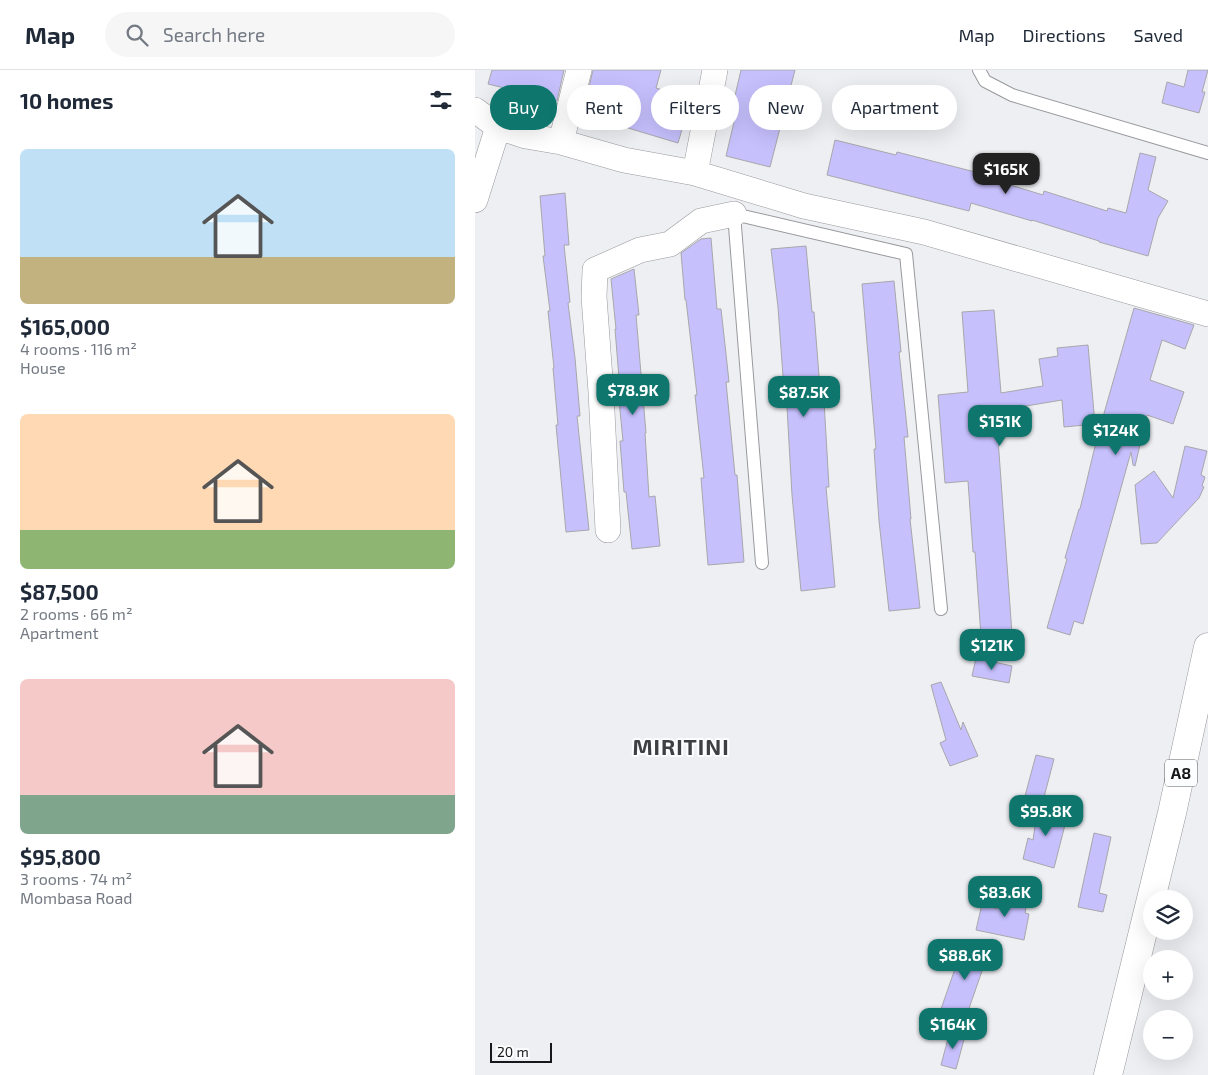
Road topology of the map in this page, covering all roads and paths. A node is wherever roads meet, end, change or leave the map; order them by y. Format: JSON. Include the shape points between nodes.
{"nodes":[{"id":1,"x":579,"y":70,"type":"edge"},
{"id":2,"x":715,"y":70,"type":"edge"},
{"id":3,"x":979,"y":70,"type":"edge"},
{"id":4,"x":475,"y":110,"type":"edge"},
{"id":5,"x":490,"y":121,"type":"edge"},
{"id":6,"x":497,"y":130,"type":"edge"},
{"id":7,"x":507,"y":130,"type":"edge"},
{"id":8,"x":561,"y":142,"type":"junction"},
{"id":9,"x":1208,"y":153,"type":"edge"},
{"id":10,"x":695,"y":173,"type":"junction"},
{"id":11,"x":475,"y":200,"type":"edge"},
{"id":12,"x":734,"y":214,"type":"junction"},
{"id":13,"x":800,"y":217,"type":"junction"},
{"id":14,"x":1208,"y":314,"type":"edge"},
{"id":15,"x":608,"y":530,"type":"dead end"},
{"id":16,"x":762,"y":563,"type":"dead end"},
{"id":17,"x":941,"y":609,"type":"dead end"},
{"id":18,"x":1208,"y":647,"type":"edge"},
{"id":19,"x":1153,"y":890,"type":"edge"},
{"id":20,"x":1143,"y":933,"type":"edge"},
{"id":21,"x":1109,"y":1075,"type":"edge"}],
"edges":[{"from":1,"to":8,"type":"street"},
{"from":2,"to":10,"type":"street"},
{"from":3,"to":9,"type":"lane","via":[[985,81],[1012,96]]},
{"from":4,"to":5,"type":"street"},
{"from":6,"to":11,"type":"street"},
{"from":7,"to":8,"type":"street"},
{"from":8,"to":10,"type":"street","via":[[624,160]]},
{"from":10,"to":13,"type":"street"},
{"from":12,"to":13,"type":"lane"},
{"from":12,"to":15,"type":"street","via":[[701,222],[670,244],[640,250],[595,270]]},
{"from":12,"to":16,"type":"lane"},
{"from":13,"to":14,"type":"street","via":[[924,232]]},
{"from":13,"to":17,"type":"lane","via":[[907,254]]},
{"from":18,"to":19,"type":"highway","number":"A8"},
{"from":20,"to":21,"type":"highway","number":"A8"}]}
